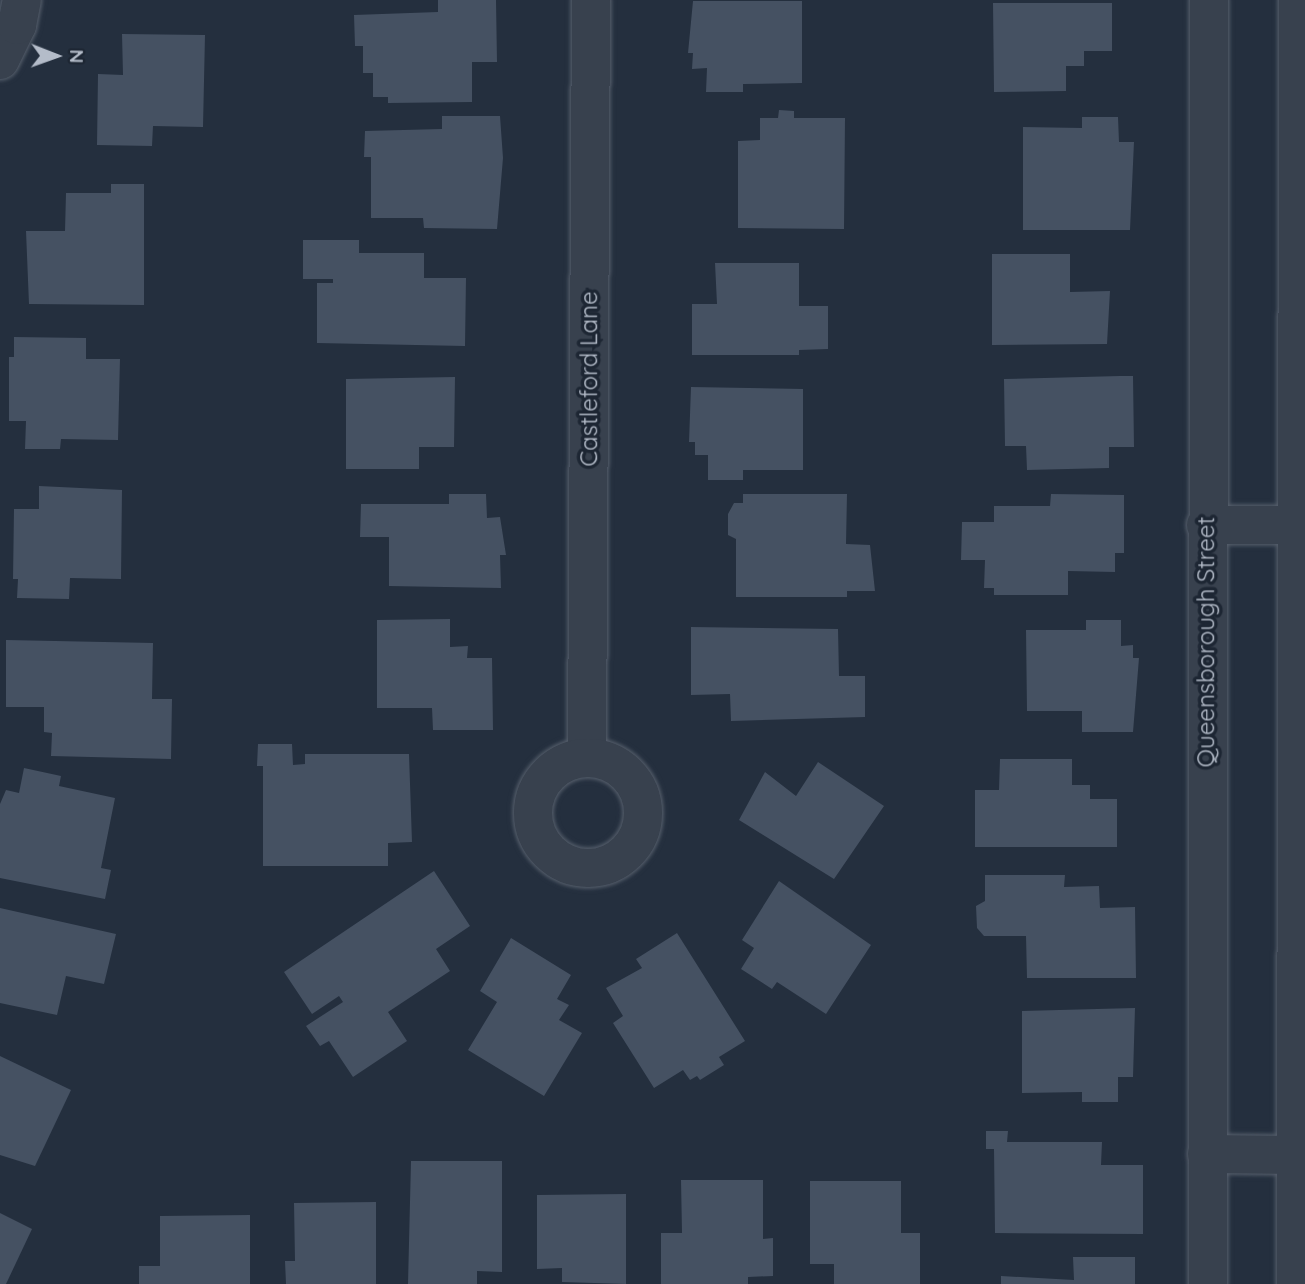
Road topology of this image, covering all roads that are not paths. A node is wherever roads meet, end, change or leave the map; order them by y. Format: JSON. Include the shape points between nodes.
{"nodes":[{"id":1,"x":22,"y":0,"type":"edge"},
{"id":2,"x":591,"y":0,"type":"edge"},
{"id":3,"x":1209,"y":0,"type":"edge"},
{"id":4,"x":1298,"y":0,"type":"edge"},
{"id":5,"x":0,"y":60,"type":"edge"},
{"id":6,"x":1206,"y":525,"type":"junction"},
{"id":7,"x":1300,"y":525,"type":"edge"},
{"id":8,"x":587,"y":758,"type":"dead end"},
{"id":9,"x":1207,"y":1154,"type":"junction"},
{"id":10,"x":1296,"y":1155,"type":"junction"},
{"id":11,"x":1208,"y":1284,"type":"edge"},
{"id":12,"x":1296,"y":1284,"type":"edge"}],
"edges":[{"from":1,"to":5,"type":"street","via":[[17,25]]},
{"from":2,"to":8,"type":"street","name":"Castleford Lane"},
{"from":3,"to":6,"type":"street","name":"Queensborough Street"},
{"from":4,"to":7,"type":"street"},
{"from":6,"to":7,"type":"street"},
{"from":6,"to":9,"type":"street","name":"Queensborough Street"},
{"from":7,"to":10,"type":"street"},
{"from":9,"to":10,"type":"street"},
{"from":9,"to":11,"type":"street","name":"Queensborough Street"},
{"from":10,"to":12,"type":"street"}]}
